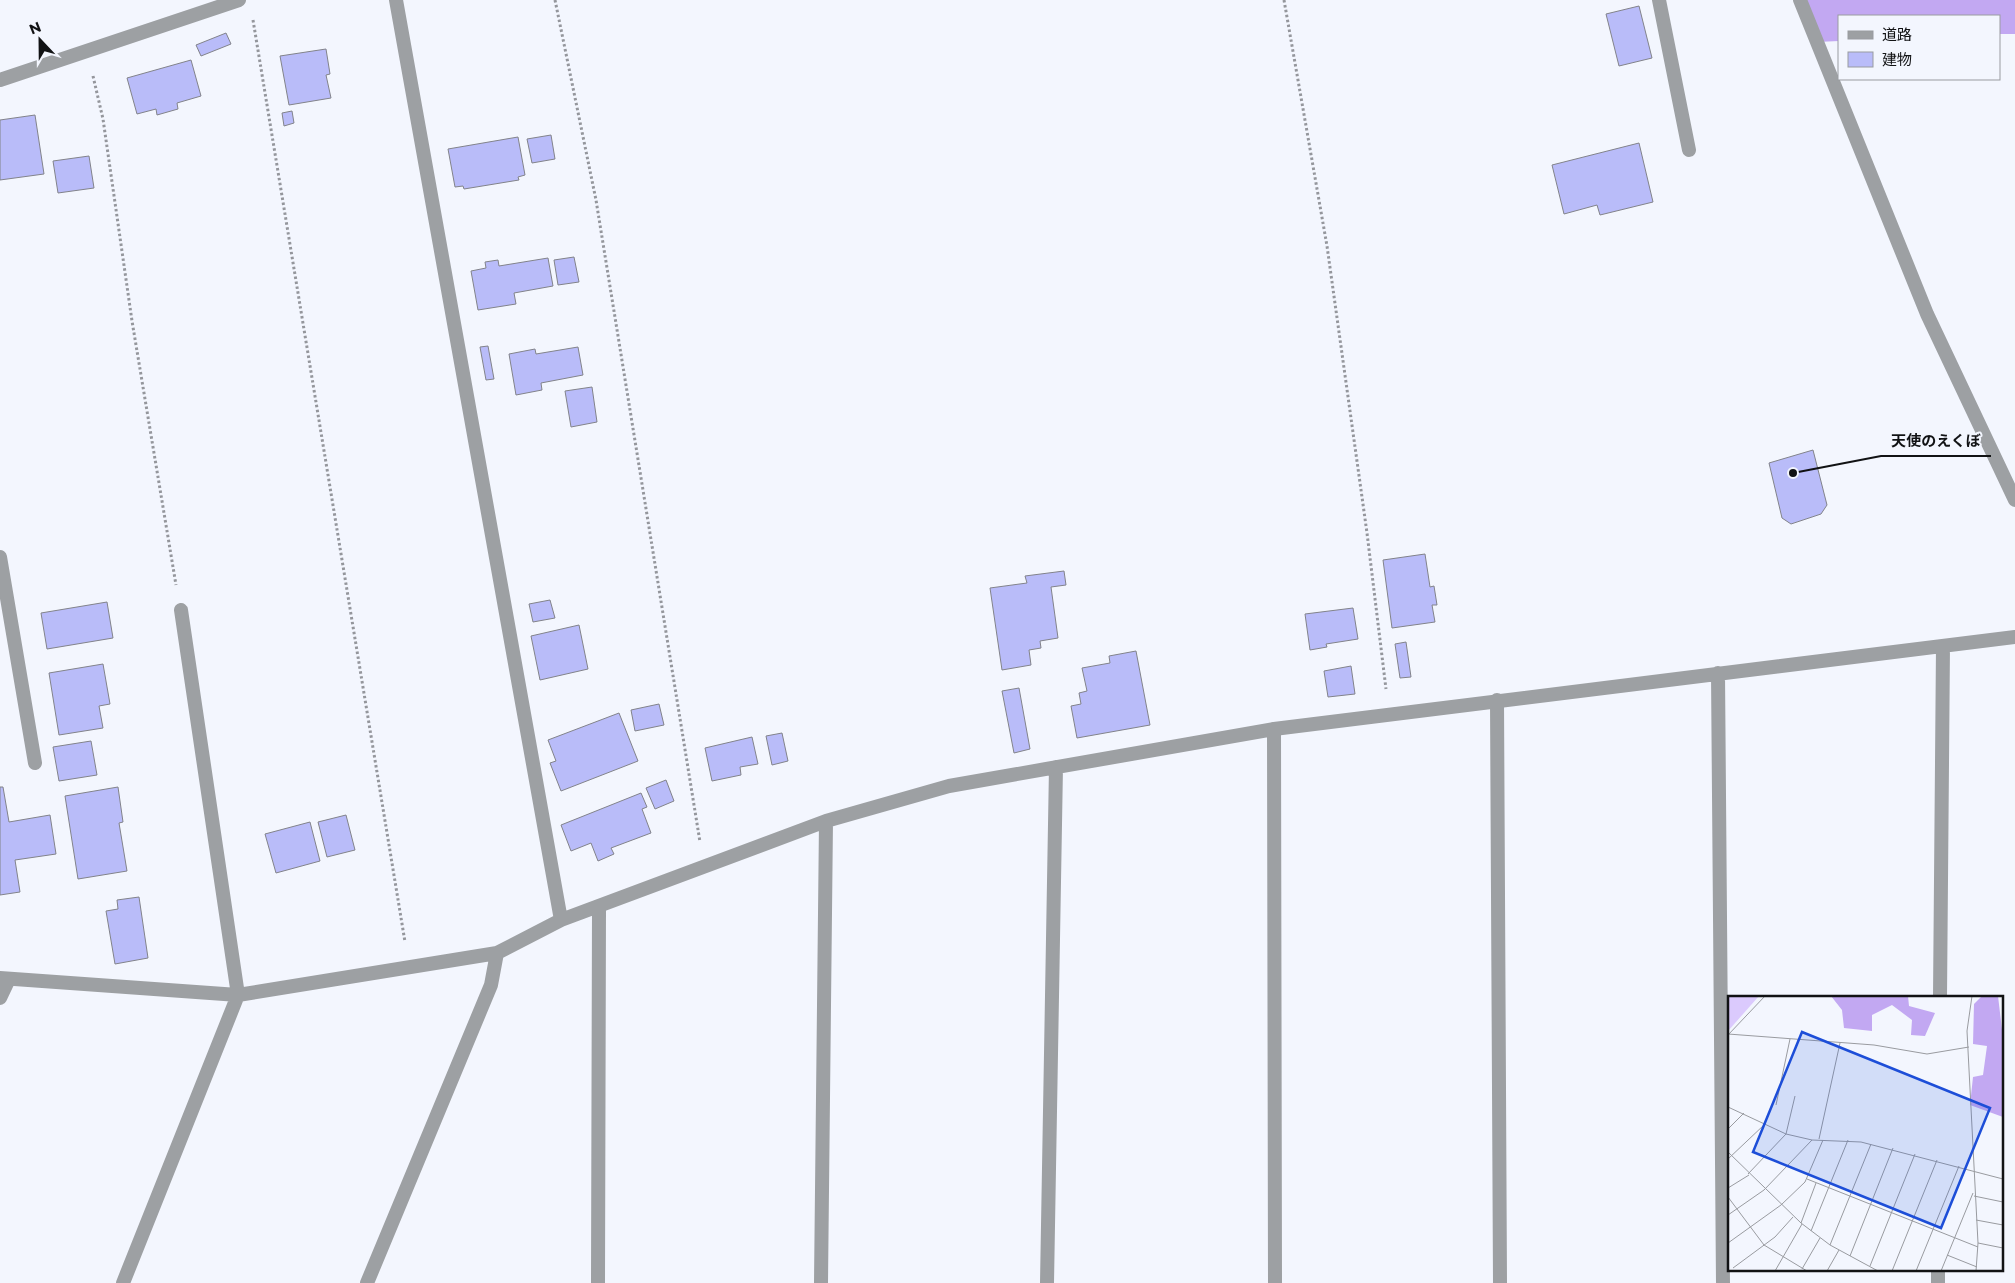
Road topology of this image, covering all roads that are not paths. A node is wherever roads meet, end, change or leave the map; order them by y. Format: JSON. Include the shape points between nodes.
{"nodes":[{"id":1,"x":239,"y":0,"type":"edge"},
{"id":2,"x":396,"y":0,"type":"edge"},
{"id":3,"x":1659,"y":0,"type":"edge"},
{"id":4,"x":1800,"y":0,"type":"edge"},
{"id":5,"x":0,"y":80,"type":"edge"},
{"id":6,"x":1689,"y":150,"type":"dead end"},
{"id":7,"x":2015,"y":500,"type":"edge"},
{"id":8,"x":0,"y":557,"type":"edge"},
{"id":9,"x":181,"y":610,"type":"road end"},
{"id":10,"x":2015,"y":637,"type":"edge"},
{"id":11,"x":1943,"y":646,"type":"junction"},
{"id":12,"x":1718,"y":674,"type":"junction"},
{"id":13,"x":1497,"y":700,"type":"junction"},
{"id":14,"x":1274,"y":729,"type":"junction"},
{"id":15,"x":35,"y":763,"type":"dead end"},
{"id":16,"x":1056,"y":767,"type":"junction"},
{"id":17,"x":826,"y":821,"type":"junction"},
{"id":18,"x":599,"y":907,"type":"junction"},
{"id":19,"x":561,"y":920,"type":"junction"},
{"id":20,"x":497,"y":953,"type":"junction"},
{"id":21,"x":4,"y":978,"type":"edge"},
{"id":22,"x":238,"y":995,"type":"junction"},
{"id":23,"x":1940,"y":996,"type":"edge"},
{"id":24,"x":0,"y":998,"type":"edge"},
{"id":25,"x":1938,"y":1270,"type":"edge"},
{"id":26,"x":123,"y":1283,"type":"edge"},
{"id":27,"x":367,"y":1283,"type":"edge"},
{"id":28,"x":598,"y":1283,"type":"edge"},
{"id":29,"x":821,"y":1283,"type":"edge"},
{"id":30,"x":1048,"y":1283,"type":"edge"},
{"id":31,"x":1275,"y":1283,"type":"edge"},
{"id":32,"x":1500,"y":1283,"type":"edge"},
{"id":33,"x":1723,"y":1283,"type":"edge"},
{"id":34,"x":1938,"y":1283,"type":"edge"}],
"edges":[{"from":1,"to":5,"type":"street"},
{"from":2,"to":19,"type":"street"},
{"from":3,"to":6,"type":"street"},
{"from":4,"to":7,"type":"street","via":[[1927,314]]},
{"from":8,"to":15,"type":"street"},
{"from":9,"to":22,"type":"street"},
{"from":10,"to":11,"type":"street"},
{"from":11,"to":12,"type":"street"},
{"from":11,"to":23,"type":"street"},
{"from":12,"to":13,"type":"street"},
{"from":12,"to":33,"type":"street"},
{"from":13,"to":14,"type":"street"},
{"from":13,"to":32,"type":"street"},
{"from":14,"to":16,"type":"street"},
{"from":14,"to":31,"type":"street"},
{"from":16,"to":17,"type":"street","via":[[949,786]]},
{"from":16,"to":30,"type":"street"},
{"from":17,"to":18,"type":"street"},
{"from":17,"to":29,"type":"street"},
{"from":18,"to":19,"type":"street"},
{"from":18,"to":28,"type":"street"},
{"from":19,"to":20,"type":"street"},
{"from":20,"to":22,"type":"street"},
{"from":20,"to":27,"type":"street","via":[[491,985]]},
{"from":21,"to":22,"type":"street"},
{"from":21,"to":24,"type":"street"},
{"from":22,"to":26,"type":"street"},
{"from":25,"to":34,"type":"street"}]}
